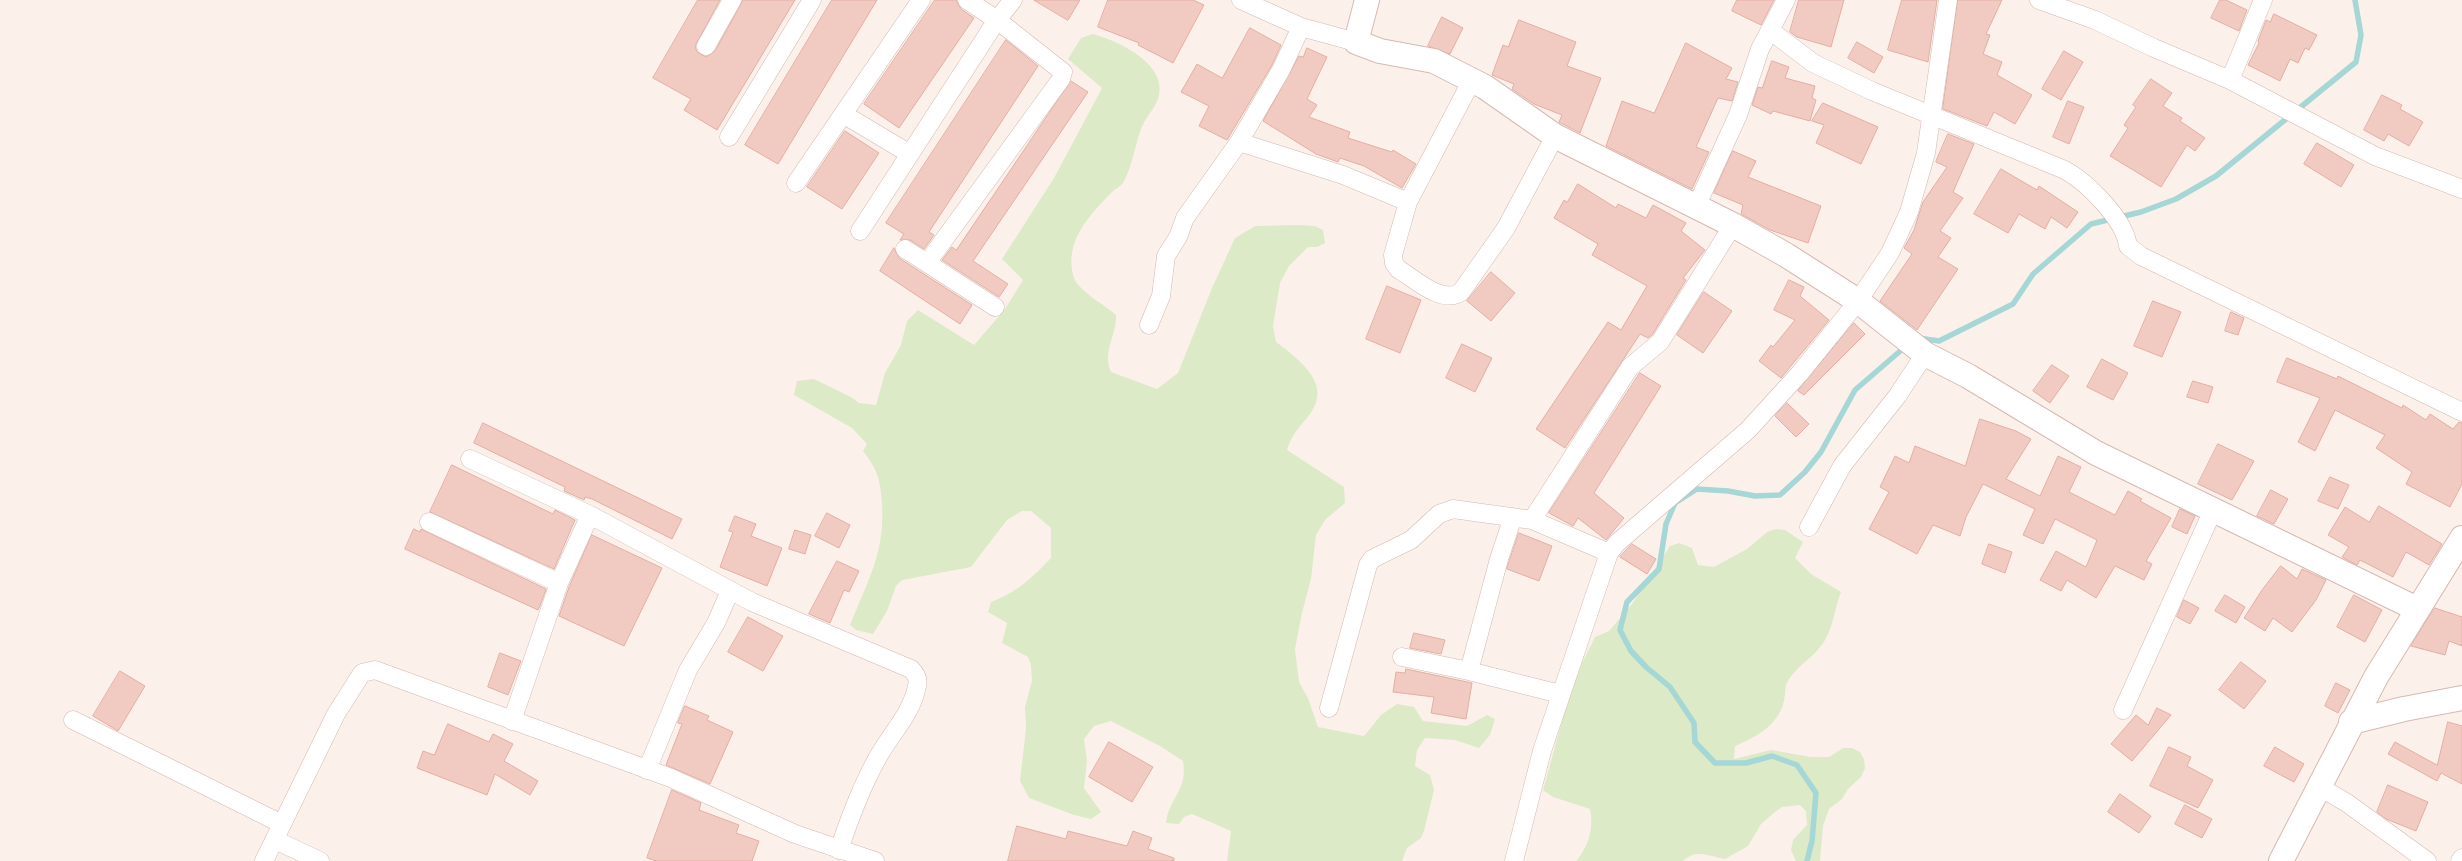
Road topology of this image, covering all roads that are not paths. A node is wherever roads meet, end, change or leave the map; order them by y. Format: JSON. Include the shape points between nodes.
{"nodes":[{"id":1,"x":732,"y":0,"type":"edge"},
{"id":2,"x":812,"y":0,"type":"edge"},
{"id":3,"x":921,"y":0,"type":"edge"},
{"id":4,"x":967,"y":0,"type":"edge"},
{"id":5,"x":1012,"y":0,"type":"edge"},
{"id":6,"x":1241,"y":0,"type":"edge"},
{"id":7,"x":1367,"y":0,"type":"edge"},
{"id":8,"x":1786,"y":0,"type":"edge"},
{"id":9,"x":1948,"y":0,"type":"edge"},
{"id":10,"x":2039,"y":0,"type":"edge"},
{"id":11,"x":2263,"y":0,"type":"edge"},
{"id":12,"x":997,"y":20,"type":"junction"},
{"id":13,"x":1301,"y":27,"type":"junction"},
{"id":14,"x":1771,"y":31,"type":"junction"},
{"id":15,"x":1356,"y":42,"type":"junction"},
{"id":16,"x":706,"y":46,"type":"dead end"},
{"id":17,"x":1472,"y":80,"type":"junction"},
{"id":18,"x":2230,"y":80,"type":"junction"},
{"id":19,"x":843,"y":114,"type":"junction"},
{"id":20,"x":1931,"y":115,"type":"junction"},
{"id":21,"x":1555,"y":136,"type":"junction"},
{"id":22,"x":729,"y":137,"type":"dead end"},
{"id":23,"x":1239,"y":142,"type":"junction"},
{"id":24,"x":910,"y":154,"type":"junction"},
{"id":25,"x":796,"y":183,"type":"dead end"},
{"id":26,"x":2462,"y":189,"type":"edge"},
{"id":27,"x":1408,"y":202,"type":"junction"},
{"id":28,"x":1696,"y":207,"type":"junction"},
{"id":29,"x":1732,"y":225,"type":"junction"},
{"id":30,"x":860,"y":231,"type":"dead end"},
{"id":31,"x":905,"y":249,"type":"dead end"},
{"id":32,"x":927,"y":263,"type":"junction"},
{"id":33,"x":1858,"y":301,"type":"junction"},
{"id":34,"x":995,"y":307,"type":"dead end"},
{"id":35,"x":1149,"y":325,"type":"dead end"},
{"id":36,"x":1925,"y":354,"type":"junction"},
{"id":37,"x":2462,"y":412,"type":"edge"},
{"id":38,"x":470,"y":459,"type":"dead end"},
{"id":39,"x":2213,"y":510,"type":"junction"},
{"id":40,"x":590,"y":515,"type":"junction"},
{"id":41,"x":1513,"y":517,"type":"junction"},
{"id":42,"x":1532,"y":520,"type":"junction"},
{"id":43,"x":428,"y":522,"type":"dead end"},
{"id":44,"x":1809,"y":527,"type":"dead end"},
{"id":45,"x":2462,"y":538,"type":"edge"},
{"id":46,"x":1609,"y":553,"type":"junction"},
{"id":47,"x":559,"y":583,"type":"junction"},
{"id":48,"x":730,"y":591,"type":"junction"},
{"id":49,"x":2417,"y":609,"type":"junction"},
{"id":50,"x":1402,"y":657,"type":"dead end"},
{"id":51,"x":1469,"y":671,"type":"junction"},
{"id":52,"x":1560,"y":694,"type":"junction"},
{"id":53,"x":2462,"y":698,"type":"edge"},
{"id":54,"x":1329,"y":708,"type":"dead end"},
{"id":55,"x":2122,"y":710,"type":"dead end"},
{"id":56,"x":73,"y":720,"type":"dead end"},
{"id":57,"x":512,"y":721,"type":"junction"},
{"id":58,"x":2351,"y":722,"type":"junction"},
{"id":59,"x":647,"y":770,"type":"junction"},
{"id":60,"x":2318,"y":786,"type":"junction"},
{"id":61,"x":282,"y":824,"type":"junction"},
{"id":62,"x":275,"y":840,"type":"junction"},
{"id":63,"x":848,"y":855,"type":"edge"},
{"id":64,"x":264,"y":861,"type":"edge"},
{"id":65,"x":320,"y":861,"type":"edge"},
{"id":66,"x":875,"y":861,"type":"edge"},
{"id":67,"x":1514,"y":861,"type":"edge"},
{"id":68,"x":2281,"y":861,"type":"edge"},
{"id":69,"x":2427,"y":861,"type":"edge"}],
"edges":[{"from":1,"to":16,"type":"street"},
{"from":2,"to":22,"type":"street"},
{"from":3,"to":19,"type":"street"},
{"from":4,"to":12,"type":"street"},
{"from":5,"to":12,"type":"street"},
{"from":6,"to":13,"type":"street"},
{"from":7,"to":15,"type":"street"},
{"from":8,"to":14,"type":"street"},
{"from":9,"to":20,"type":"street"},
{"from":10,"to":18,"type":"street","via":[[2095,20]]},
{"from":11,"to":18,"type":"street"},
{"from":12,"to":24,"type":"street"},
{"from":12,"to":32,"type":"street","via":[[1059,67],[1063,72],[1061,79]]},
{"from":13,"to":15,"type":"street"},
{"from":13,"to":23,"type":"street","via":[[1281,70]]},
{"from":14,"to":20,"type":"street","via":[[1813,63]]},
{"from":14,"to":28,"type":"street","via":[[1760,49],[1738,115]]},
{"from":15,"to":17,"type":"street","via":[[1380,52],[1434,61]]},
{"from":17,"to":21,"type":"street"},
{"from":17,"to":27,"type":"street"},
{"from":18,"to":26,"type":"street","via":[[2375,156]]},
{"from":19,"to":24,"type":"street"},
{"from":19,"to":25,"type":"street"},
{"from":20,"to":33,"type":"street","via":[[1926,153],[1903,228],[1890,254]]},
{"from":20,"to":37,"type":"street","via":[[2082,180],[2126,234],[2128,246],[2141,256]]},
{"from":21,"to":27,"type":"street","via":[[1506,228],[1456,295],[1438,294],[1395,266],[1393,255]]},
{"from":21,"to":28,"type":"street"},
{"from":23,"to":27,"type":"street","via":[[1343,175]]},
{"from":23,"to":35,"type":"street","via":[[1185,218],[1166,256],[1161,296]]},
{"from":24,"to":30,"type":"street"},
{"from":28,"to":29,"type":"street"},
{"from":29,"to":33,"type":"street"},
{"from":29,"to":42,"type":"street","via":[[1660,342],[1630,367]]},
{"from":31,"to":32,"type":"street"},
{"from":32,"to":34,"type":"street"},
{"from":33,"to":36,"type":"street"},
{"from":33,"to":46,"type":"street","via":[[1800,373],[1748,430]]},
{"from":36,"to":39,"type":"street","via":[[1968,376],[2096,453]]},
{"from":36,"to":44,"type":"street","via":[[1898,395],[1842,466]]},
{"from":38,"to":40,"type":"street"},
{"from":39,"to":49,"type":"street"},
{"from":39,"to":55,"type":"street"},
{"from":40,"to":47,"type":"street"},
{"from":40,"to":48,"type":"street"},
{"from":41,"to":42,"type":"street"},
{"from":41,"to":51,"type":"street"},
{"from":41,"to":54,"type":"street","via":[[1448,510],[1439,514],[1411,540],[1370,561]]},
{"from":42,"to":46,"type":"street"},
{"from":43,"to":47,"type":"street"},
{"from":45,"to":49,"type":"street"},
{"from":46,"to":52,"type":"street"},
{"from":47,"to":57,"type":"street"},
{"from":48,"to":59,"type":"street","via":[[716,623],[688,670]]},
{"from":48,"to":63,"type":"street","via":[[916,673],[918,681],[904,717],[860,790]]},
{"from":49,"to":58,"type":"street"},
{"from":50,"to":51,"type":"street"},
{"from":51,"to":52,"type":"street"},
{"from":52,"to":67,"type":"street"},
{"from":53,"to":58,"type":"street"},
{"from":56,"to":61,"type":"street"},
{"from":57,"to":59,"type":"street"},
{"from":57,"to":61,"type":"street","via":[[382,671],[364,671],[336,714]]},
{"from":58,"to":60,"type":"street"},
{"from":59,"to":63,"type":"street"},
{"from":60,"to":68,"type":"street"},
{"from":60,"to":69,"type":"street"},
{"from":61,"to":62,"type":"street"},
{"from":62,"to":64,"type":"street"},
{"from":62,"to":65,"type":"street"},
{"from":63,"to":66,"type":"street"}]}
